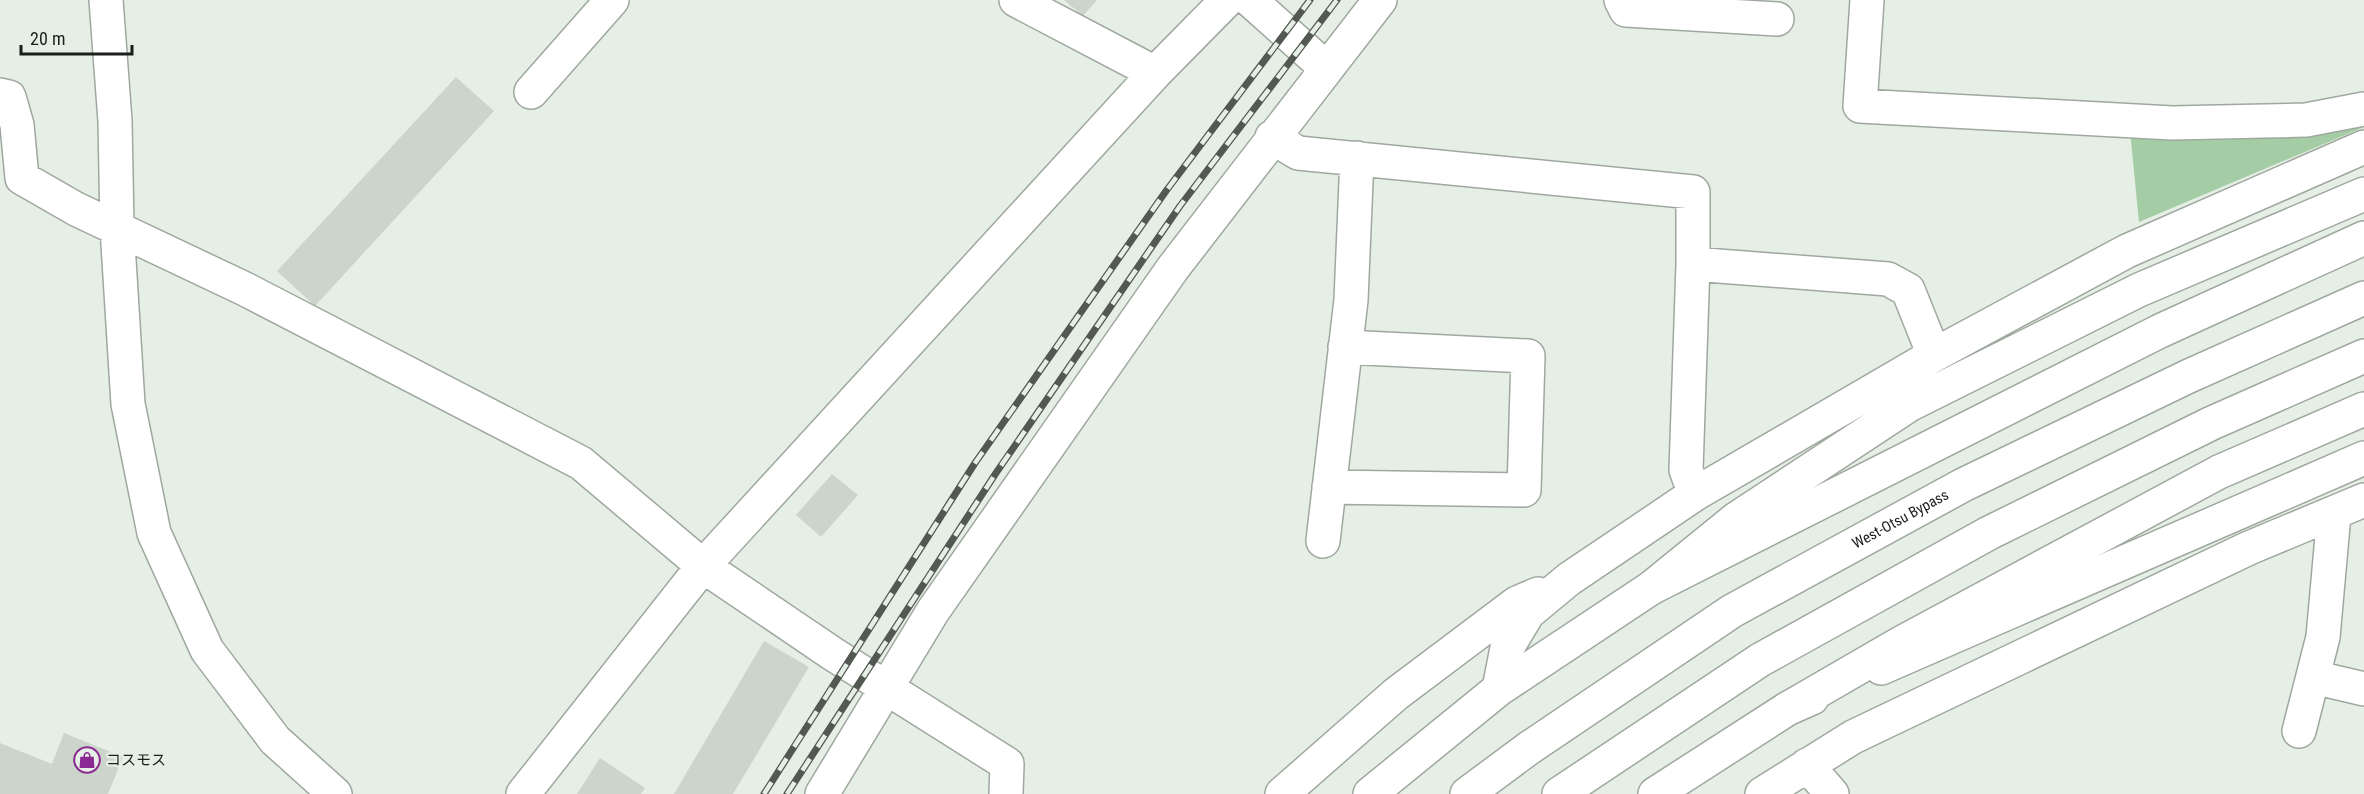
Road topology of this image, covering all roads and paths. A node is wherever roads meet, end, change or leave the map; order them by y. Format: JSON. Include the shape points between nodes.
{"nodes":[{"id":1,"x":106,"y":0,"type":"edge"},
{"id":2,"x":612,"y":0,"type":"edge"},
{"id":3,"x":1016,"y":0,"type":"edge"},
{"id":4,"x":1227,"y":0,"type":"edge"},
{"id":5,"x":1250,"y":0,"type":"edge"},
{"id":6,"x":1380,"y":0,"type":"edge"},
{"id":7,"x":1621,"y":0,"type":"edge"},
{"id":8,"x":1867,"y":0,"type":"edge"},
{"id":9,"x":1777,"y":19,"type":"dead end"},
{"id":10,"x":1326,"y":68,"type":"junction"},
{"id":11,"x":1155,"y":73,"type":"junction"},
{"id":12,"x":531,"y":92,"type":"dead end"},
{"id":13,"x":0,"y":95,"type":"edge"},
{"id":14,"x":2364,"y":109,"type":"edge"},
{"id":15,"x":1272,"y":137,"type":"junction"},
{"id":16,"x":2364,"y":147,"type":"edge"},
{"id":17,"x":1358,"y":158,"type":"junction"},
{"id":18,"x":2364,"y":194,"type":"edge"},
{"id":19,"x":117,"y":228,"type":"junction"},
{"id":20,"x":2364,"y":238,"type":"edge"},
{"id":21,"x":1693,"y":264,"type":"junction"},
{"id":22,"x":2364,"y":298,"type":"edge"},
{"id":23,"x":1345,"y":347,"type":"junction"},
{"id":24,"x":1934,"y":355,"type":"junction"},
{"id":25,"x":2364,"y":356,"type":"edge"},
{"id":26,"x":2364,"y":409,"type":"edge"},
{"id":27,"x":2364,"y":458,"type":"edge"},
{"id":28,"x":1329,"y":487,"type":"junction"},
{"id":29,"x":1695,"y":494,"type":"junction"},
{"id":30,"x":2364,"y":500,"type":"edge"},
{"id":31,"x":2334,"y":514,"type":"junction"},
{"id":32,"x":1323,"y":540,"type":"dead end"},
{"id":33,"x":703,"y":566,"type":"junction"},
{"id":34,"x":1569,"y":579,"type":"junction"},
{"id":35,"x":1650,"y":588,"type":"junction"},
{"id":36,"x":2313,"y":677,"type":"junction"},
{"id":37,"x":888,"y":687,"type":"junction"},
{"id":38,"x":1499,"y":689,"type":"junction"},
{"id":39,"x":2364,"y":689,"type":"edge"},
{"id":40,"x":1787,"y":709,"type":"junction"},
{"id":41,"x":2299,"y":731,"type":"dead end"},
{"id":42,"x":1807,"y":765,"type":"junction"},
{"id":43,"x":335,"y":794,"type":"edge"},
{"id":44,"x":523,"y":794,"type":"edge"},
{"id":45,"x":822,"y":794,"type":"edge"},
{"id":46,"x":1006,"y":794,"type":"edge"},
{"id":47,"x":1282,"y":794,"type":"edge"},
{"id":48,"x":1370,"y":794,"type":"edge"},
{"id":49,"x":1467,"y":794,"type":"edge"},
{"id":50,"x":1559,"y":794,"type":"edge"},
{"id":51,"x":1655,"y":794,"type":"edge"},
{"id":52,"x":1762,"y":794,"type":"edge"},
{"id":53,"x":1832,"y":794,"type":"edge"}],
"edges":[{"from":1,"to":19,"type":"main road","via":[[115,121]]},
{"from":2,"to":12,"type":"main road"},
{"from":3,"to":11,"type":"main road"},
{"from":4,"to":11,"type":"main road"},
{"from":5,"to":10,"type":"main road"},
{"from":6,"to":10,"type":"main road"},
{"from":7,"to":9,"type":"main road","via":[[1626,10]]},
{"from":8,"to":14,"type":"main road","via":[[1860,106],[2172,123],[2306,120]]},
{"from":10,"to":15,"type":"main road"},
{"from":11,"to":33,"type":"main road"},
{"from":13,"to":19,"type":"main road","via":[[9,97],[22,178]]},
{"from":15,"to":17,"type":"main road","via":[[1298,153]]},
{"from":15,"to":37,"type":"main road","via":[[1173,268],[933,611]]},
{"from":16,"to":24,"type":"main road","via":[[2127,251]]},
{"from":17,"to":21,"type":"main road","via":[[1693,192]]},
{"from":17,"to":23,"type":"main road"},
{"from":18,"to":35,"type":"main road","via":[[2139,290],[1909,405],[1736,519]]},
{"from":19,"to":33,"type":"main road","via":[[245,289],[581,463]]},
{"from":19,"to":43,"type":"main road","via":[[128,404],[154,533],[207,650],[275,740]]},
{"from":20,"to":35,"type":"main road","via":[[2160,331]]},
{"from":21,"to":24,"type":"main road","via":[[1888,279],[1908,290]]},
{"from":21,"to":29,"type":"main road","via":[[1686,470]]},
{"from":22,"to":49,"type":"main road","name":"West-Otsu Bypass","via":[[2189,376],[1963,485],[1732,611]]},
{"from":23,"to":28,"type":"main road"},
{"from":23,"to":28,"type":"main road","via":[[1528,356],[1524,490]]},
{"from":24,"to":29,"type":"main road"},
{"from":25,"to":50,"type":"main road","via":[[2212,423],[1989,533],[1760,660]]},
{"from":26,"to":40,"type":"main road","via":[[2219,472],[1900,643]]},
{"from":27,"to":40,"type":"main road"},
{"from":28,"to":32,"type":"main road"},
{"from":29,"to":34,"type":"main road"},
{"from":30,"to":31,"type":"main road"},
{"from":31,"to":36,"type":"main road","via":[[2323,637]]},
{"from":31,"to":42,"type":"main road","via":[[2239,553],[1853,737]]},
{"from":33,"to":37,"type":"main road"},
{"from":33,"to":44,"type":"main road"},
{"from":34,"to":38,"type":"main road","via":[[1528,614],[1507,648]]},
{"from":34,"to":47,"type":"main road","via":[[1518,603],[1396,694]]},
{"from":35,"to":38,"type":"main road"},
{"from":36,"to":39,"type":"main road"},
{"from":36,"to":41,"type":"main road"},
{"from":37,"to":45,"type":"main road"},
{"from":37,"to":46,"type":"main road","via":[[1007,765]]},
{"from":38,"to":48,"type":"main road"},
{"from":40,"to":51,"type":"main road"},
{"from":42,"to":52,"type":"main road"},
{"from":42,"to":53,"type":"main road"}]}
